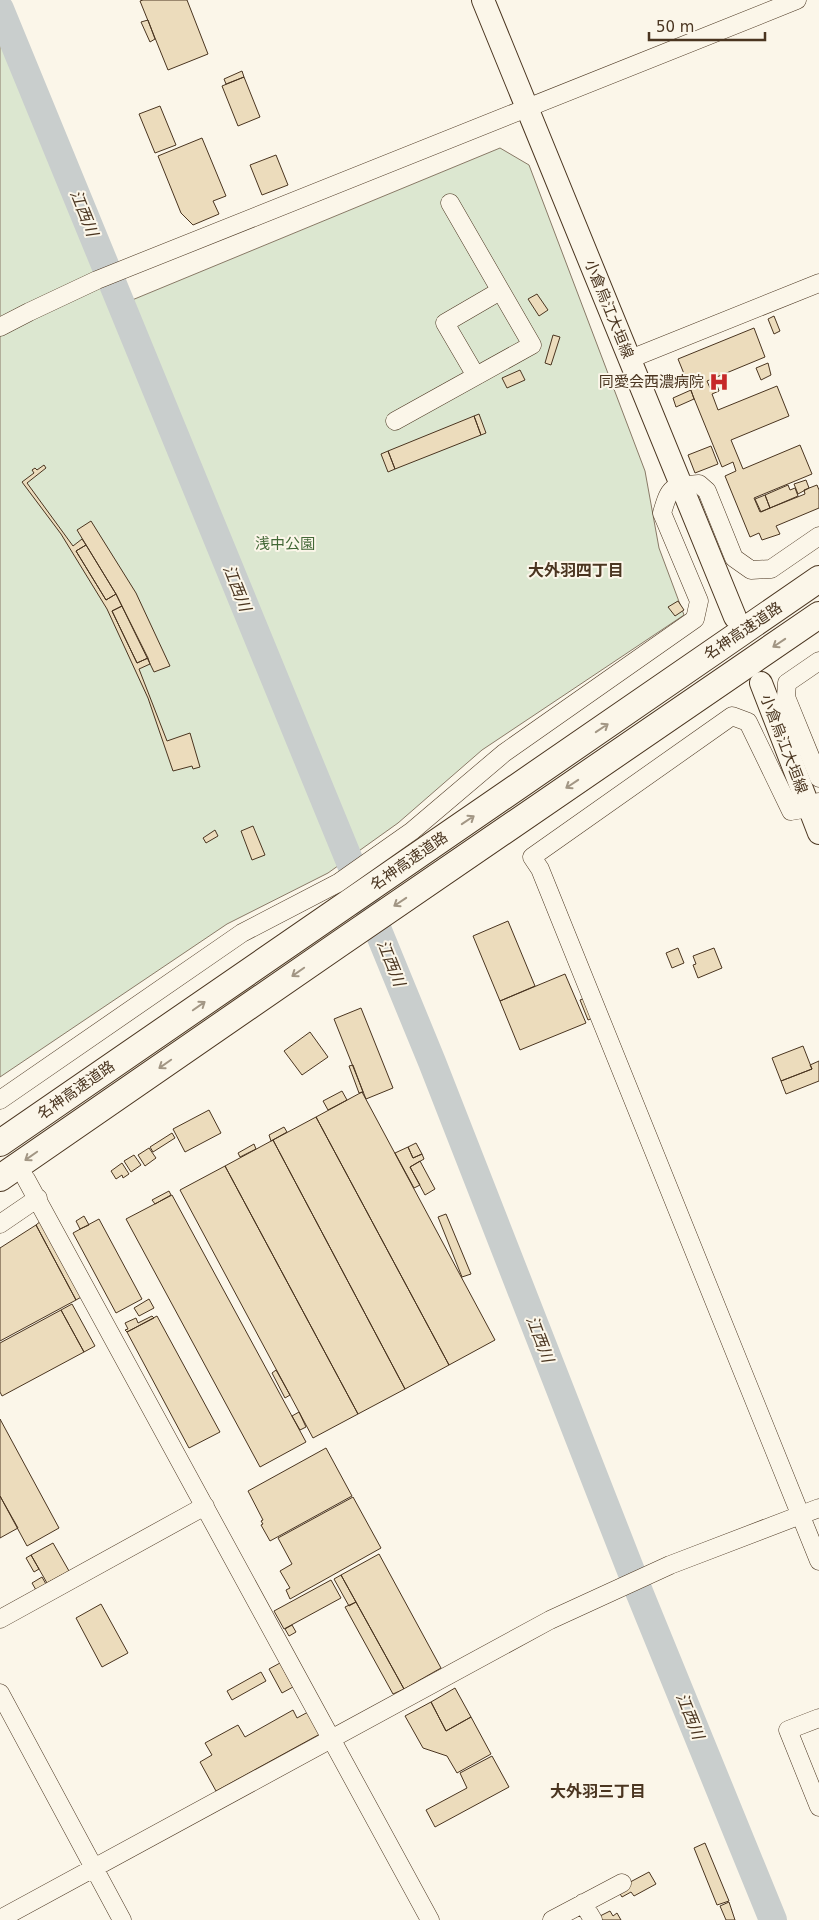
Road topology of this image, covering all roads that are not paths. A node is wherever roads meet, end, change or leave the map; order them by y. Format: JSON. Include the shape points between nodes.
{"nodes":[{"id":1,"x":483,"y":0,"type":"edge"},
{"id":2,"x":786,"y":2,"type":"edge"},
{"id":3,"x":526,"y":108,"type":"junction"},
{"id":4,"x":450,"y":203,"type":"dead end"},
{"id":5,"x":819,"y":283,"type":"edge"},
{"id":6,"x":500,"y":291,"type":"junction"},
{"id":7,"x":0,"y":327,"type":"edge"},
{"id":8,"x":630,"y":359,"type":"junction"},
{"id":9,"x":476,"y":376,"type":"junction"},
{"id":10,"x":395,"y":421,"type":"dead end"},
{"id":11,"x":680,"y":485,"type":"junction"},
{"id":12,"x":819,"y":536,"type":"edge"},
{"id":13,"x":819,"y":579,"type":"edge"},
{"id":14,"x":819,"y":615,"type":"edge"},
{"id":15,"x":735,"y":617,"type":"dead end"},
{"id":16,"x":819,"y":661,"type":"edge"},
{"id":17,"x":761,"y":683,"type":"dead end"},
{"id":18,"x":819,"y":778,"type":"edge"},
{"id":19,"x":814,"y":805,"type":"edge"},
{"id":20,"x":819,"y":833,"type":"edge"},
{"id":21,"x":420,"y":839,"type":"junction"},
{"id":22,"x":0,"y":1100,"type":"edge"},
{"id":23,"x":0,"y":1143,"type":"edge"},
{"id":24,"x":0,"y":1178,"type":"edge"},
{"id":25,"x":26,"y":1179,"type":"dead end"},
{"id":26,"x":38,"y":1198,"type":"junction"},
{"id":27,"x":0,"y":1224,"type":"edge"},
{"id":28,"x":205,"y":1506,"type":"junction"},
{"id":29,"x":819,"y":1508,"type":"edge"},
{"id":30,"x":800,"y":1515,"type":"junction"},
{"id":31,"x":819,"y":1561,"type":"edge"},
{"id":32,"x":0,"y":1619,"type":"edge"},
{"id":33,"x":0,"y":1693,"type":"edge"},
{"id":34,"x":819,"y":1718,"type":"edge"},
{"id":35,"x":332,"y":1739,"type":"junction"},
{"id":36,"x":819,"y":1807,"type":"edge"},
{"id":37,"x":94,"y":1868,"type":"junction"},
{"id":38,"x":622,"y":1882,"type":"dead end"},
{"id":39,"x":584,"y":1903,"type":"junction"},
{"id":40,"x":0,"y":1919,"type":"edge"},
{"id":41,"x":122,"y":1920,"type":"edge"},
{"id":42,"x":430,"y":1920,"type":"edge"},
{"id":43,"x":552,"y":1920,"type":"edge"},
{"id":44,"x":593,"y":1920,"type":"edge"}],
"edges":[{"from":1,"to":3,"type":"main road","name":"小倉烏江大垣線"},
{"from":2,"to":3,"type":"street"},
{"from":3,"to":7,"type":"street","via":[[97,280]]},
{"from":3,"to":8,"type":"main road","name":"小倉烏江大垣線"},
{"from":4,"to":6,"type":"street"},
{"from":5,"to":8,"type":"street"},
{"from":6,"to":9,"type":"street","via":[[445,323]]},
{"from":6,"to":9,"type":"street","via":[[532,345]]},
{"from":8,"to":11,"type":"main road","name":"小倉烏江大垣線"},
{"from":9,"to":10,"type":"street"},
{"from":11,"to":12,"type":"street","via":[[700,484],[707,491],[734,558],[751,570],[771,569]]},
{"from":11,"to":15,"type":"main road","name":"小倉烏江大垣線"},
{"from":11,"to":21,"type":"street","via":[[668,493],[662,513],[699,601],[695,619],[504,752]]},
{"from":21,"to":13,"type":"highway","name":"名神高速道路","one_way":true},
{"from":14,"to":24,"type":"highway","name":"名神高速道路","one_way":true},
{"from":16,"to":18,"type":"street","via":[[787,683],[786,697]]},
{"from":17,"to":19,"type":"main road","name":"小倉烏江大垣線"},
{"from":19,"to":20,"type":"main road","name":"小倉烏江大垣線"},
{"from":19,"to":30,"type":"street","via":[[791,811],[748,722],[732,716],[532,856],[604,1023]]},
{"from":21,"to":22,"type":"street","via":[[242,933]]},
{"from":23,"to":21,"type":"highway","name":"名神高速道路","one_way":true,"via":[[319,923]]},
{"from":25,"to":26,"type":"street"},
{"from":26,"to":27,"type":"street"},
{"from":26,"to":28,"type":"street"},
{"from":28,"to":32,"type":"street"},
{"from":28,"to":35,"type":"street"},
{"from":29,"to":30,"type":"street"},
{"from":30,"to":31,"type":"street"},
{"from":30,"to":35,"type":"street","via":[[670,1566],[550,1620]]},
{"from":33,"to":37,"type":"street"},
{"from":34,"to":36,"type":"street","via":[[788,1730]]},
{"from":35,"to":37,"type":"street"},
{"from":35,"to":42,"type":"street"},
{"from":37,"to":40,"type":"street"},
{"from":37,"to":41,"type":"street"},
{"from":38,"to":39,"type":"street"},
{"from":39,"to":43,"type":"street"},
{"from":39,"to":44,"type":"street"}]}
